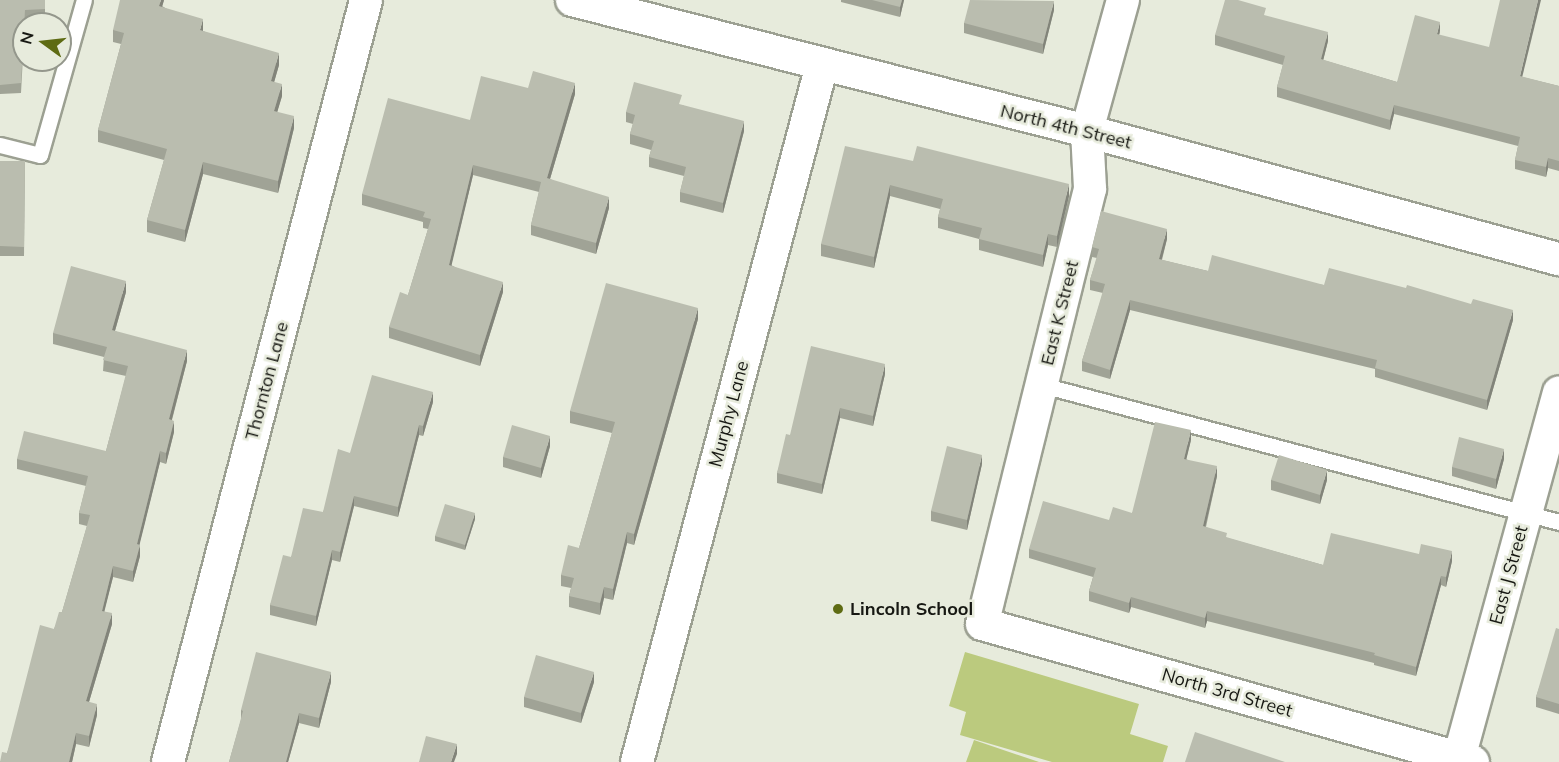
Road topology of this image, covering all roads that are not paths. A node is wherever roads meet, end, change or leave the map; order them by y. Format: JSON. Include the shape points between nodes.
{"nodes":[{"id":1,"x":84,"y":0,"type":"edge"},
{"id":2,"x":366,"y":0,"type":"edge"},
{"id":3,"x":572,"y":0,"type":"edge"},
{"id":4,"x":1123,"y":0,"type":"edge"},
{"id":5,"x":822,"y":65,"type":"junction"},
{"id":6,"x":1088,"y":131,"type":"junction"},
{"id":7,"x":0,"y":145,"type":"edge"},
{"id":8,"x":1559,"y":260,"type":"edge"},
{"id":9,"x":1042,"y":385,"type":"junction"},
{"id":10,"x":1559,"y":392,"type":"edge"},
{"id":11,"x":1526,"y":514,"type":"junction"},
{"id":12,"x":1559,"y":522,"type":"edge"},
{"id":13,"x":982,"y":624,"type":"joint"},
{"id":14,"x":1466,"y":760,"type":"edge"},
{"id":15,"x":168,"y":762,"type":"edge"},
{"id":16,"x":637,"y":762,"type":"edge"}],
"edges":[{"from":1,"to":7,"type":"lane","via":[[40,155]]},
{"from":2,"to":15,"type":"street","name":"Thornton Lane"},
{"from":3,"to":5,"type":"street","name":"North 4th Street"},
{"from":4,"to":6,"type":"street","name":"East K Street"},
{"from":5,"to":6,"type":"street","name":"North 4th Street"},
{"from":5,"to":16,"type":"street","name":"Murphy Lane"},
{"from":6,"to":8,"type":"street","name":"North 4th Street"},
{"from":6,"to":9,"type":"street","name":"East K Street","via":[[1090,189]]},
{"from":9,"to":11,"type":"lane"},
{"from":9,"to":13,"type":"street","name":"East K Street"},
{"from":10,"to":11,"type":"street","name":"East J Street"},
{"from":11,"to":12,"type":"lane"},
{"from":11,"to":14,"type":"street","name":"East J Street"},
{"from":13,"to":14,"type":"street","name":"North 3rd Street"}]}
